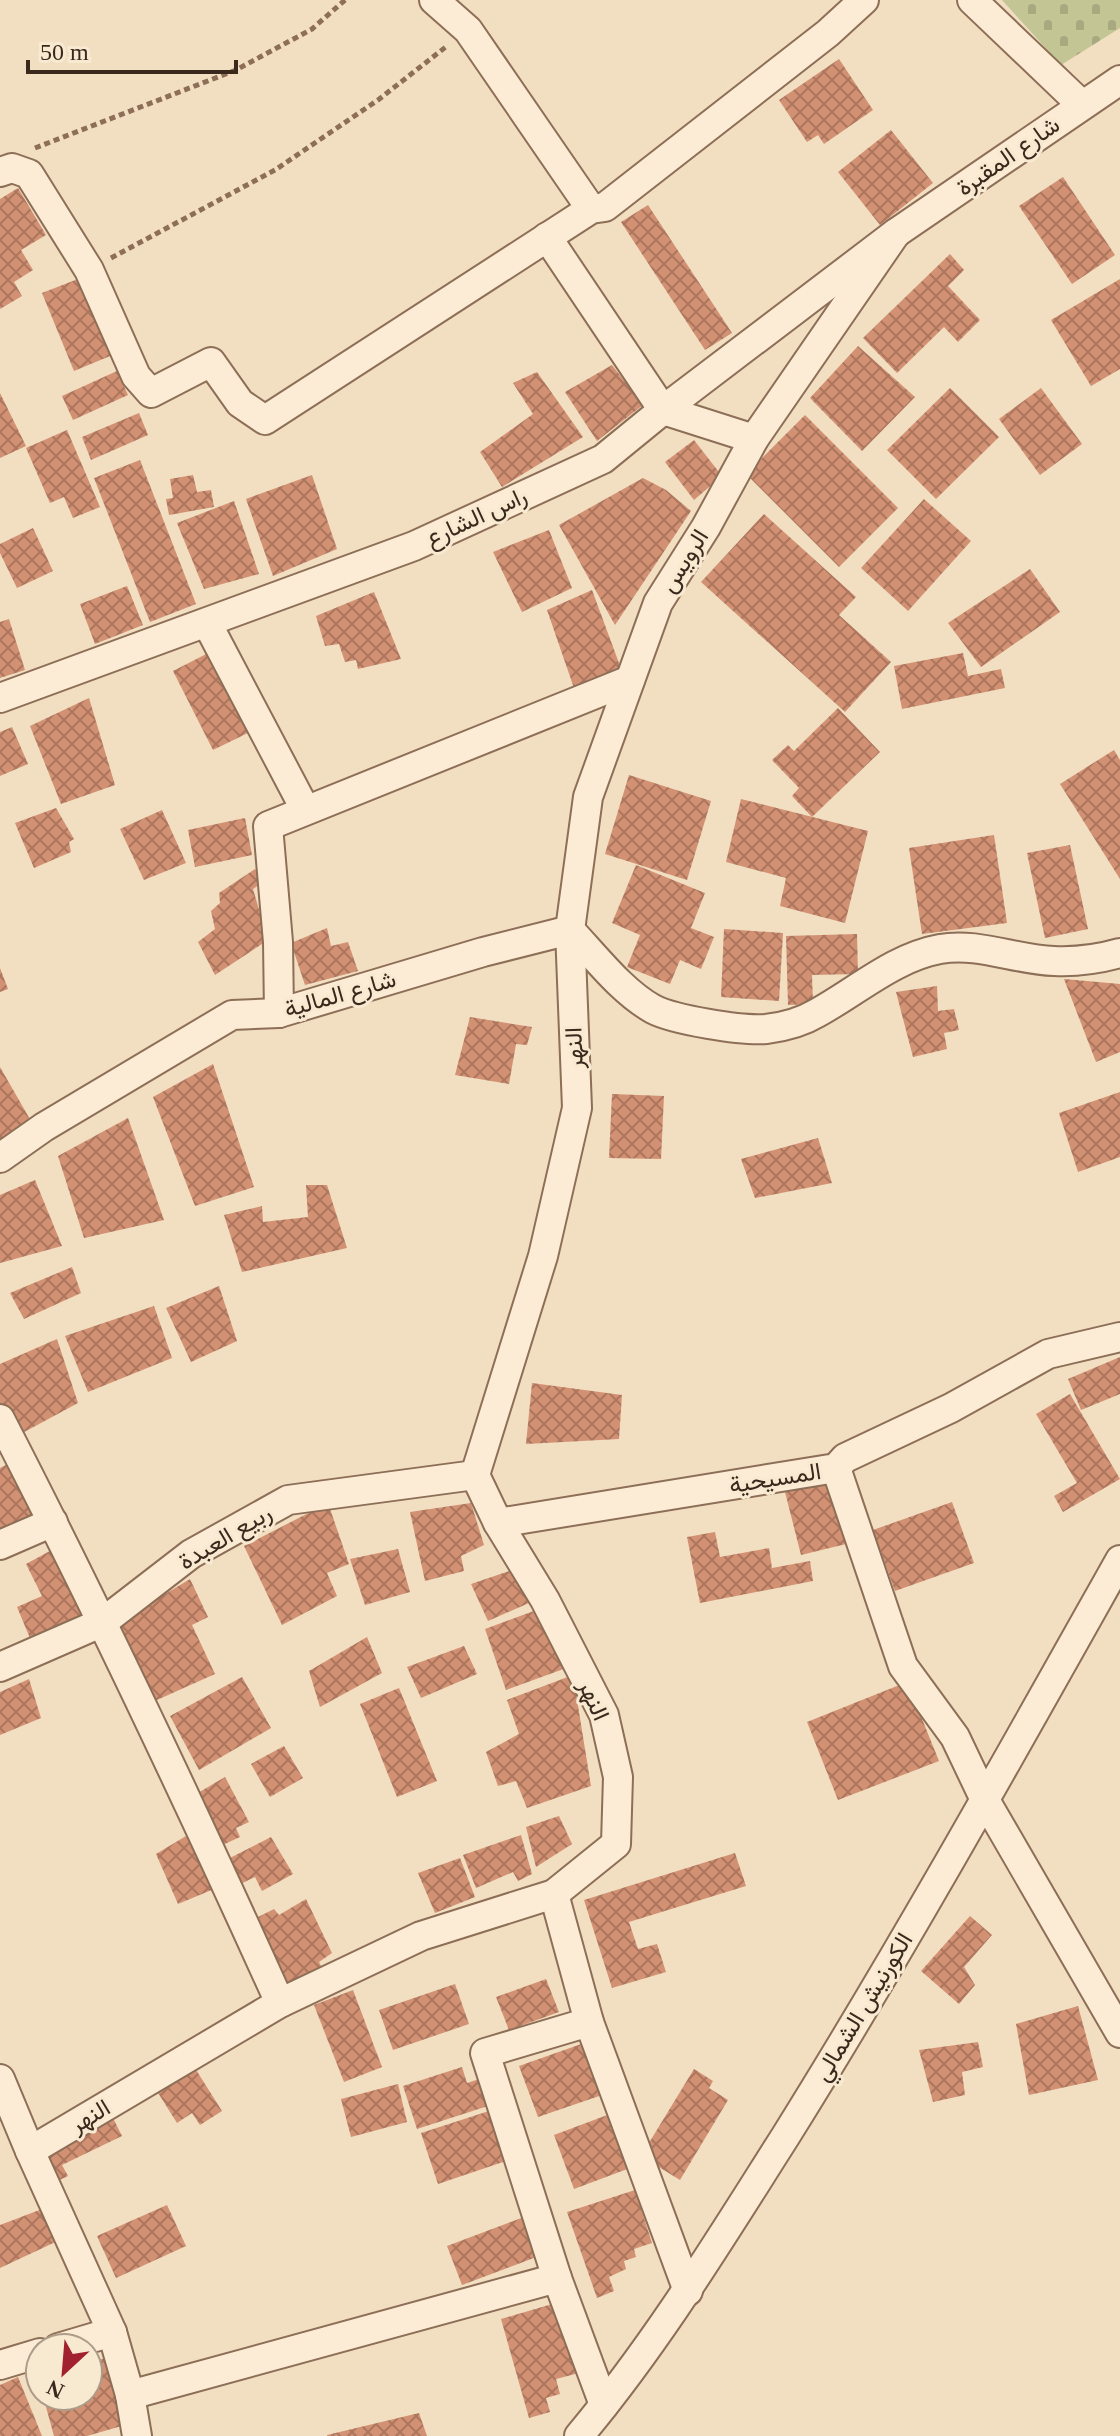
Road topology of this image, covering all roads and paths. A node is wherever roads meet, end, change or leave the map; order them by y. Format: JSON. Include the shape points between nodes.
{"nodes":[{"id":1,"x":345,"y":0,"type":"edge"},
{"id":2,"x":434,"y":0,"type":"edge"},
{"id":3,"x":864,"y":0,"type":"edge"},
{"id":4,"x":972,"y":0,"type":"edge"},
{"id":5,"x":468,"y":30,"type":"junction"},
{"id":6,"x":1116,"y":93,"type":"edge"},
{"id":7,"x":1082,"y":105,"type":"junction"},
{"id":8,"x":29,"y":150,"type":"dead end"},
{"id":9,"x":0,"y":172,"type":"edge"},
{"id":10,"x":591,"y":209,"type":"junction"},
{"id":11,"x":896,"y":233,"type":"junction"},
{"id":12,"x":547,"y":237,"type":"junction"},
{"id":13,"x":89,"y":270,"type":"junction"},
{"id":14,"x":663,"y":410,"type":"junction"},
{"id":15,"x":754,"y":439,"type":"junction"},
{"id":16,"x":207,"y":623,"type":"junction"},
{"id":17,"x":630,"y":680,"type":"junction"},
{"id":18,"x":0,"y":698,"type":"edge"},
{"id":19,"x":305,"y":809,"type":"junction"},
{"id":20,"x":570,"y":930,"type":"junction"},
{"id":21,"x":1120,"y":953,"type":"edge"},
{"id":22,"x":279,"y":1013,"type":"junction"},
{"id":23,"x":0,"y":1158,"type":"edge"},
{"id":24,"x":1120,"y":1337,"type":"edge"},
{"id":25,"x":0,"y":1419,"type":"edge"},
{"id":26,"x":836,"y":1468,"type":"junction"},
{"id":27,"x":475,"y":1475,"type":"junction"},
{"id":28,"x":53,"y":1522,"type":"junction"},
{"id":29,"x":498,"y":1523,"type":"junction"},
{"id":30,"x":0,"y":1545,"type":"edge"},
{"id":31,"x":1120,"y":1560,"type":"edge"},
{"id":32,"x":103,"y":1622,"type":"junction"},
{"id":33,"x":0,"y":1667,"type":"edge"},
{"id":34,"x":985,"y":1800,"type":"junction"},
{"id":35,"x":554,"y":1894,"type":"junction"},
{"id":36,"x":280,"y":2003,"type":"junction"},
{"id":37,"x":589,"y":2022,"type":"junction"},
{"id":38,"x":1120,"y":2033,"type":"edge"},
{"id":39,"x":2,"y":2089,"type":"edge"},
{"id":40,"x":30,"y":2151,"type":"junction"},
{"id":41,"x":557,"y":2278,"type":"junction"},
{"id":42,"x":688,"y":2291,"type":"junction"},
{"id":43,"x":112,"y":2332,"type":"junction"},
{"id":44,"x":104,"y":2334,"type":"edge"},
{"id":45,"x":24,"y":2358,"type":"edge"},
{"id":46,"x":0,"y":2365,"type":"edge"},
{"id":47,"x":130,"y":2395,"type":"junction"},
{"id":48,"x":604,"y":2405,"type":"junction"},
{"id":49,"x":137,"y":2436,"type":"edge"},
{"id":50,"x":579,"y":2436,"type":"edge"}],
"edges":[{"from":1,"to":8,"type":"path","via":[[312,29],[236,70]]},
{"from":2,"to":5,"type":"street"},
{"from":3,"to":10,"type":"street","via":[[605,207]]},
{"from":4,"to":7,"type":"street"},
{"from":5,"to":10,"type":"street"},
{"from":5,"to":13,"type":"path","via":[[275,170]]},
{"from":6,"to":7,"type":"street","name":"شارع المقبرة"},
{"from":7,"to":11,"type":"street","name":"شارع المقبرة"},
{"from":9,"to":13,"type":"street","via":[[12,168],[29,174]]},
{"from":10,"to":12,"type":"street"},
{"from":11,"to":14,"type":"street","name":"راس الشارع"},
{"from":11,"to":15,"type":"street","name":"الرويس"},
{"from":12,"to":13,"type":"street","via":[[265,420],[240,403],[211,362],[151,393],[136,376]]},
{"from":12,"to":14,"type":"street"},
{"from":14,"to":15,"type":"street"},
{"from":14,"to":16,"type":"street","name":"راس الشارع","via":[[603,459],[414,546]]},
{"from":15,"to":17,"type":"street","name":"الرويس","via":[[658,603]]},
{"from":16,"to":18,"type":"street","name":"راس الشارع"},
{"from":16,"to":19,"type":"street"},
{"from":17,"to":19,"type":"street"},
{"from":17,"to":20,"type":"street","name":"الرويس","via":[[588,797]]},
{"from":19,"to":22,"type":"street","via":[[268,826]]},
{"from":20,"to":21,"type":"street","via":[[652,1008],[680,1020],[762,1029],[814,1015],[907,958],[942,948],[1053,962]]},
{"from":20,"to":22,"type":"street","name":"شارع المالية"},
{"from":20,"to":27,"type":"street","name":"النهر","via":[[577,1108],[543,1256]]},
{"from":22,"to":23,"type":"street","name":"شارع المالية","via":[[232,1015]]},
{"from":24,"to":26,"type":"street","name":"المسيحية","via":[[1048,1354],[845,1458]]},
{"from":25,"to":28,"type":"street"},
{"from":26,"to":29,"type":"street","name":"المسيحية"},
{"from":26,"to":34,"type":"street","via":[[903,1666],[955,1737]]},
{"from":27,"to":29,"type":"street","name":"النهر"},
{"from":27,"to":32,"type":"street","name":"ربيع العبدة","via":[[288,1500],[191,1554]]},
{"from":28,"to":30,"type":"street"},
{"from":28,"to":32,"type":"street"},
{"from":29,"to":35,"type":"street","name":"النهر","via":[[604,1715],[618,1777],[616,1844]]},
{"from":31,"to":34,"type":"street","name":"الكورنيش الشمالي"},
{"from":32,"to":33,"type":"street","name":"ربيع العبدة"},
{"from":32,"to":36,"type":"street"},
{"from":34,"to":38,"type":"street"},
{"from":34,"to":42,"type":"street","name":"الكورنيش الشمالي"},
{"from":35,"to":36,"type":"street","name":"النهر","via":[[421,1936]]},
{"from":35,"to":37,"type":"street"},
{"from":36,"to":40,"type":"street","name":"النهر"},
{"from":37,"to":41,"type":"street","via":[[485,2053]]},
{"from":37,"to":42,"type":"street"},
{"from":39,"to":40,"type":"street"},
{"from":40,"to":43,"type":"street"},
{"from":41,"to":47,"type":"street"},
{"from":41,"to":48,"type":"street"},
{"from":42,"to":48,"type":"street","name":"الكورنيش الشمالي"},
{"from":43,"to":44,"type":"street"},
{"from":43,"to":47,"type":"street"},
{"from":45,"to":46,"type":"street"},
{"from":47,"to":49,"type":"street"},
{"from":48,"to":50,"type":"street","name":"الكورنيش الشمالي"}]}
